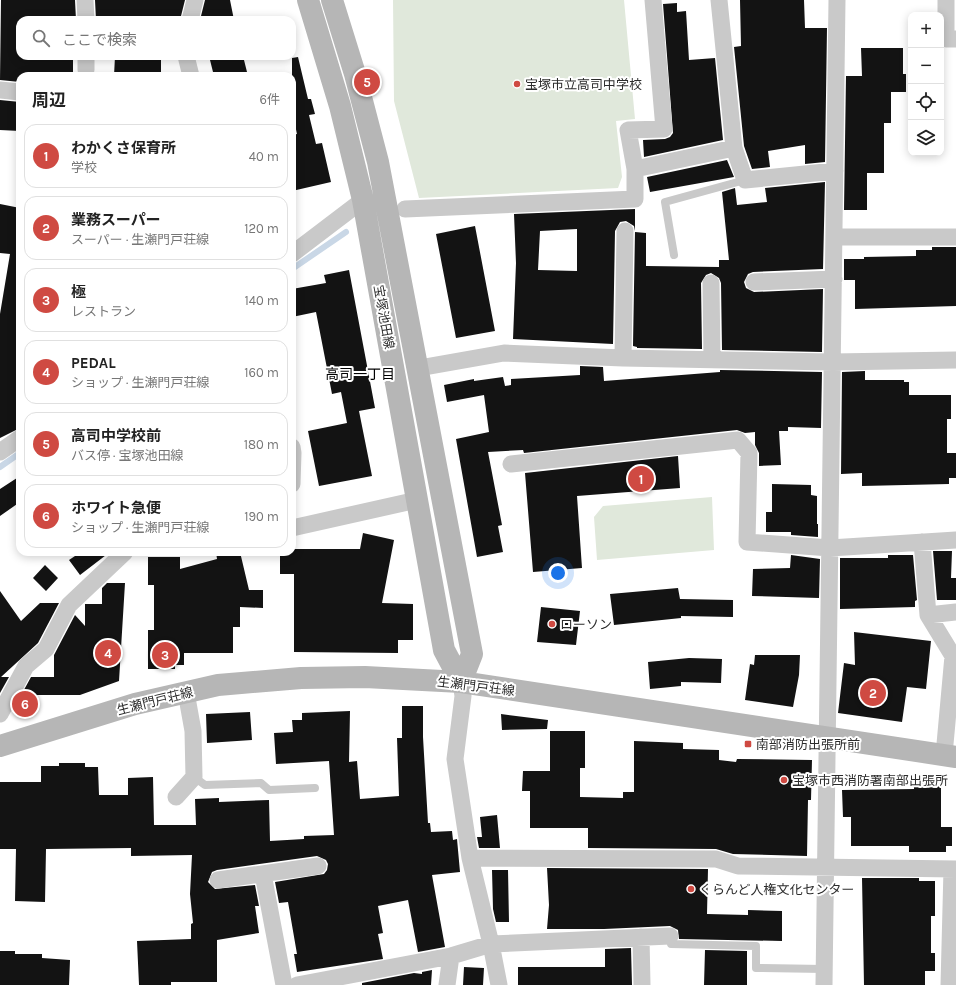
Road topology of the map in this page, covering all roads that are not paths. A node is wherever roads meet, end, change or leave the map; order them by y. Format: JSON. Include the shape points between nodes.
{"nodes":[{"id":1,"x":86,"y":0,"type":"edge"},
{"id":2,"x":195,"y":0,"type":"edge"},
{"id":3,"x":308,"y":0,"type":"edge"},
{"id":4,"x":332,"y":0,"type":"edge"},
{"id":5,"x":653,"y":0,"type":"edge"},
{"id":6,"x":719,"y":0,"type":"edge"},
{"id":7,"x":837,"y":0,"type":"edge"},
{"id":8,"x":946,"y":0,"type":"edge"},
{"id":9,"x":86,"y":16,"type":"edge"},
{"id":10,"x":191,"y":16,"type":"edge"},
{"id":11,"x":956,"y":39,"type":"edge"},
{"id":12,"x":187,"y":60,"type":"edge"},
{"id":13,"x":190,"y":72,"type":"edge"},
{"id":14,"x":0,"y":90,"type":"edge"},
{"id":15,"x":16,"y":92,"type":"edge"},
{"id":16,"x":734,"y":148,"type":"junction"},
{"id":17,"x":635,"y":169,"type":"junction"},
{"id":18,"x":835,"y":171,"type":"junction"},
{"id":19,"x":745,"y":180,"type":"junction"},
{"id":20,"x":363,"y":200,"type":"junction"},
{"id":21,"x":405,"y":209,"type":"dead end"},
{"id":22,"x":624,"y":231,"type":"dead end"},
{"id":23,"x":834,"y":237,"type":"junction"},
{"id":24,"x":956,"y":237,"type":"edge"},
{"id":25,"x":296,"y":251,"type":"edge"},
{"id":26,"x":674,"y":255,"type":"dead end"},
{"id":27,"x":834,"y":279,"type":"junction"},
{"id":28,"x":754,"y":282,"type":"dead end"},
{"id":29,"x":711,"y":283,"type":"dead end"},
{"id":30,"x":623,"y":358,"type":"junction"},
{"id":31,"x":712,"y":360,"type":"junction"},
{"id":32,"x":956,"y":360,"type":"edge"},
{"id":33,"x":833,"y":362,"type":"junction"},
{"id":34,"x":419,"y":368,"type":"junction"},
{"id":35,"x":16,"y":441,"type":"edge"},
{"id":36,"x":0,"y":452,"type":"edge"},
{"id":37,"x":511,"y":464,"type":"dead end"},
{"id":38,"x":417,"y":500,"type":"junction"},
{"id":39,"x":296,"y":527,"type":"edge"},
{"id":40,"x":956,"y":540,"type":"edge"},
{"id":41,"x":922,"y":542,"type":"junction"},
{"id":42,"x":830,"y":548,"type":"junction"},
{"id":43,"x":121,"y":556,"type":"edge"},
{"id":44,"x":956,"y":612,"type":"edge"},
{"id":45,"x":928,"y":614,"type":"junction"},
{"id":46,"x":461,"y":682,"type":"junction"},
{"id":47,"x":186,"y":692,"type":"junction"},
{"id":48,"x":0,"y":714,"type":"edge"},
{"id":49,"x":827,"y":738,"type":"junction"},
{"id":50,"x":0,"y":746,"type":"edge"},
{"id":51,"x":950,"y":756,"type":"edge"},
{"id":52,"x":194,"y":776,"type":"junction"},
{"id":53,"x":315,"y":788,"type":"dead end"},
{"id":54,"x":176,"y":797,"type":"dead end"},
{"id":55,"x":470,"y":858,"type":"junction"},
{"id":56,"x":318,"y":866,"type":"dead end"},
{"id":57,"x":825,"y":866,"type":"junction"},
{"id":58,"x":954,"y":869,"type":"edge"},
{"id":59,"x":263,"y":874,"type":"junction"},
{"id":60,"x":218,"y":880,"type":"dead end"},
{"id":61,"x":670,"y":936,"type":"joint"},
{"id":62,"x":642,"y":937,"type":"junction"},
{"id":63,"x":491,"y":944,"type":"junction"},
{"id":64,"x":452,"y":956,"type":"junction"},
{"id":65,"x":824,"y":977,"type":"edge"},
{"id":66,"x":284,"y":985,"type":"edge"},
{"id":67,"x":297,"y":985,"type":"edge"},
{"id":68,"x":447,"y":985,"type":"edge"},
{"id":69,"x":499,"y":985,"type":"edge"},
{"id":70,"x":642,"y":985,"type":"edge"},
{"id":71,"x":949,"y":985,"type":"edge"}],
"edges":[{"from":1,"to":9,"type":"street"},
{"from":2,"to":10,"type":"street"},
{"from":3,"to":20,"type":"street","name":"宝塚池田線","via":[[340,106]]},
{"from":4,"to":34,"type":"street","via":[[378,162]]},
{"from":5,"to":17,"type":"street","via":[[664,129],[628,130]]},
{"from":6,"to":16,"type":"street"},
{"from":7,"to":18,"type":"street"},
{"from":8,"to":11,"type":"street","via":[[946,39]]},
{"from":12,"to":13,"type":"street"},
{"from":14,"to":15,"type":"street"},
{"from":16,"to":17,"type":"street"},
{"from":16,"to":19,"type":"street"},
{"from":17,"to":21,"type":"street","via":[[635,199]]},
{"from":18,"to":19,"type":"street"},
{"from":18,"to":23,"type":"street"},
{"from":19,"to":26,"type":"lane","via":[[665,202]]},
{"from":20,"to":25,"type":"street"},
{"from":20,"to":38,"type":"street","name":"宝塚池田線"},
{"from":22,"to":30,"type":"street"},
{"from":23,"to":24,"type":"street"},
{"from":23,"to":27,"type":"street"},
{"from":27,"to":28,"type":"street"},
{"from":27,"to":33,"type":"street"},
{"from":29,"to":31,"type":"street"},
{"from":30,"to":31,"type":"street"},
{"from":30,"to":34,"type":"street","via":[[504,354]]},
{"from":31,"to":33,"type":"street"},
{"from":32,"to":33,"type":"street"},
{"from":33,"to":42,"type":"street"},
{"from":34,"to":46,"type":"street","via":[[472,654]]},
{"from":35,"to":36,"type":"street"},
{"from":37,"to":42,"type":"street","via":[[738,440],[749,453],[747,542]]},
{"from":38,"to":39,"type":"street"},
{"from":38,"to":46,"type":"street","name":"宝塚池田線","via":[[444,650]]},
{"from":40,"to":41,"type":"street"},
{"from":41,"to":42,"type":"street"},
{"from":41,"to":45,"type":"street"},
{"from":42,"to":49,"type":"street"},
{"from":43,"to":48,"type":"street","via":[[69,605],[46,649],[26,666]]},
{"from":44,"to":45,"type":"street"},
{"from":45,"to":51,"type":"street","via":[[953,656]]},
{"from":46,"to":47,"type":"street","name":"生瀬門戸荘線","via":[[386,677],[301,678],[218,685]]},
{"from":46,"to":49,"type":"street","name":"生瀬門戸荘線"},
{"from":46,"to":55,"type":"street","via":[[463,696],[455,759]]},
{"from":47,"to":50,"type":"street","name":"生瀬門戸荘線","via":[[135,704]]},
{"from":47,"to":52,"type":"street","via":[[193,731]]},
{"from":49,"to":51,"type":"street","name":"生瀬門戸荘線"},
{"from":49,"to":57,"type":"street"},
{"from":52,"to":53,"type":"lane","via":[[205,785],[261,783],[268,790]]},
{"from":52,"to":54,"type":"street"},
{"from":55,"to":57,"type":"street","via":[[716,859],[738,866]]},
{"from":55,"to":63,"type":"street"},
{"from":56,"to":59,"type":"street"},
{"from":57,"to":58,"type":"street"},
{"from":57,"to":65,"type":"street"},
{"from":58,"to":71,"type":"street"},
{"from":59,"to":60,"type":"street"},
{"from":59,"to":66,"type":"street"},
{"from":61,"to":62,"type":"street"},
{"from":61,"to":65,"type":"lane","via":[[671,944],[756,946],[756,968]]},
{"from":62,"to":63,"type":"street"},
{"from":62,"to":70,"type":"street"},
{"from":63,"to":64,"type":"street"},
{"from":63,"to":69,"type":"street"},
{"from":64,"to":67,"type":"street"},
{"from":64,"to":68,"type":"street"}]}
